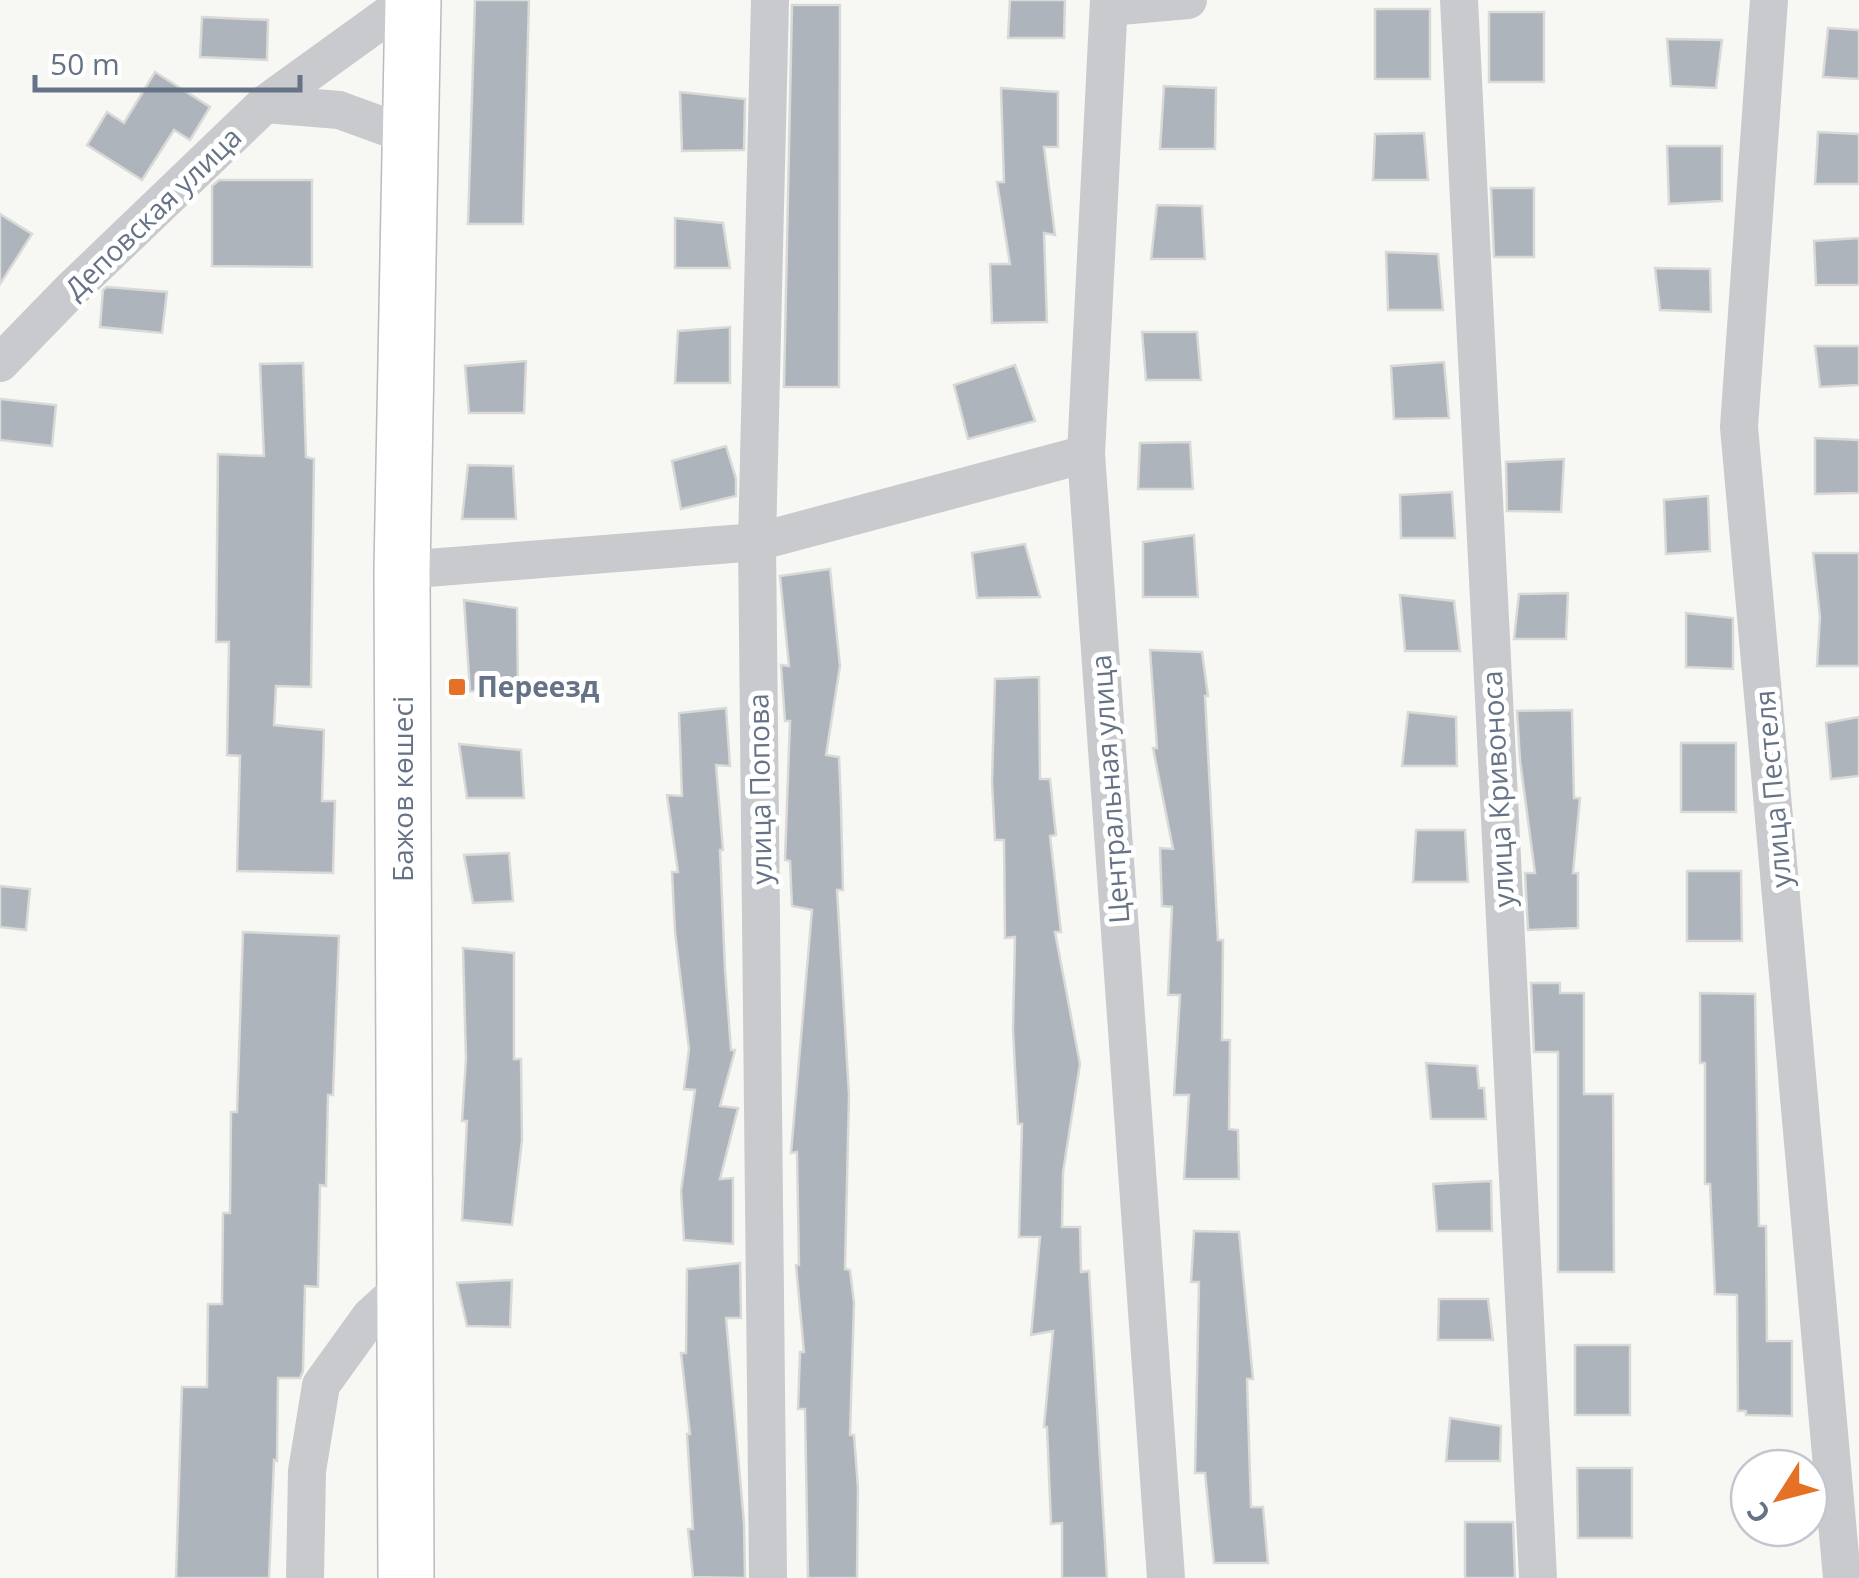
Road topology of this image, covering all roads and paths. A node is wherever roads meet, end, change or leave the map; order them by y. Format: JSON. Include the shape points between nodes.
{"nodes":[{"id":1,"x":411,"y":0,"type":"edge"},
{"id":2,"x":770,"y":0,"type":"edge"},
{"id":3,"x":1188,"y":0,"type":"edge"},
{"id":4,"x":1458,"y":0,"type":"edge"},
{"id":5,"x":1770,"y":0,"type":"edge"},
{"id":6,"x":1109,"y":4,"type":"edge"},
{"id":7,"x":333,"y":57,"type":"junction"},
{"id":8,"x":265,"y":104,"type":"junction"},
{"id":9,"x":339,"y":110,"type":"junction"},
{"id":10,"x":408,"y":135,"type":"junction"},
{"id":11,"x":0,"y":363,"type":"edge"},
{"id":12,"x":1086,"y":454,"type":"junction"},
{"id":13,"x":758,"y":542,"type":"junction"},
{"id":14,"x":402,"y":570,"type":"junction"},
{"id":15,"x":405,"y":1285,"type":"junction"},
{"id":16,"x":305,"y":1578,"type":"edge"},
{"id":17,"x":406,"y":1578,"type":"edge"},
{"id":18,"x":768,"y":1578,"type":"edge"},
{"id":19,"x":1166,"y":1578,"type":"edge"},
{"id":20,"x":1538,"y":1578,"type":"edge"},
{"id":21,"x":1842,"y":1578,"type":"edge"}],
"edges":[{"from":1,"to":7,"type":"street","name":"Деповская улица"},
{"from":1,"to":10,"type":"main road","name":"Бажов көшесі"},
{"from":2,"to":13,"type":"street","name":"улица Попова"},
{"from":3,"to":6,"type":"street"},
{"from":4,"to":20,"type":"street","name":"улица Кривоноса"},
{"from":5,"to":21,"type":"street","name":"улица Пестеля","via":[[1740,427]]},
{"from":6,"to":12,"type":"street","name":"Центральная улица"},
{"from":7,"to":8,"type":"street","name":"Деповская улица"},
{"from":7,"to":9,"type":"street","via":[[322,83]]},
{"from":8,"to":9,"type":"street"},
{"from":8,"to":11,"type":"street","name":"Деповская улица"},
{"from":9,"to":10,"type":"street"},
{"from":10,"to":14,"type":"main road","name":"Бажов көшесі"},
{"from":12,"to":13,"type":"street"},
{"from":12,"to":19,"type":"street","name":"Центральная улица"},
{"from":13,"to":14,"type":"street"},
{"from":13,"to":18,"type":"street","name":"улица Попова"},
{"from":14,"to":15,"type":"main road","name":"Бажов көшесі"},
{"from":15,"to":16,"type":"street","via":[[370,1317],[321,1385],[306,1471]]},
{"from":15,"to":17,"type":"main road","name":"Бажов көшесі"}]}
